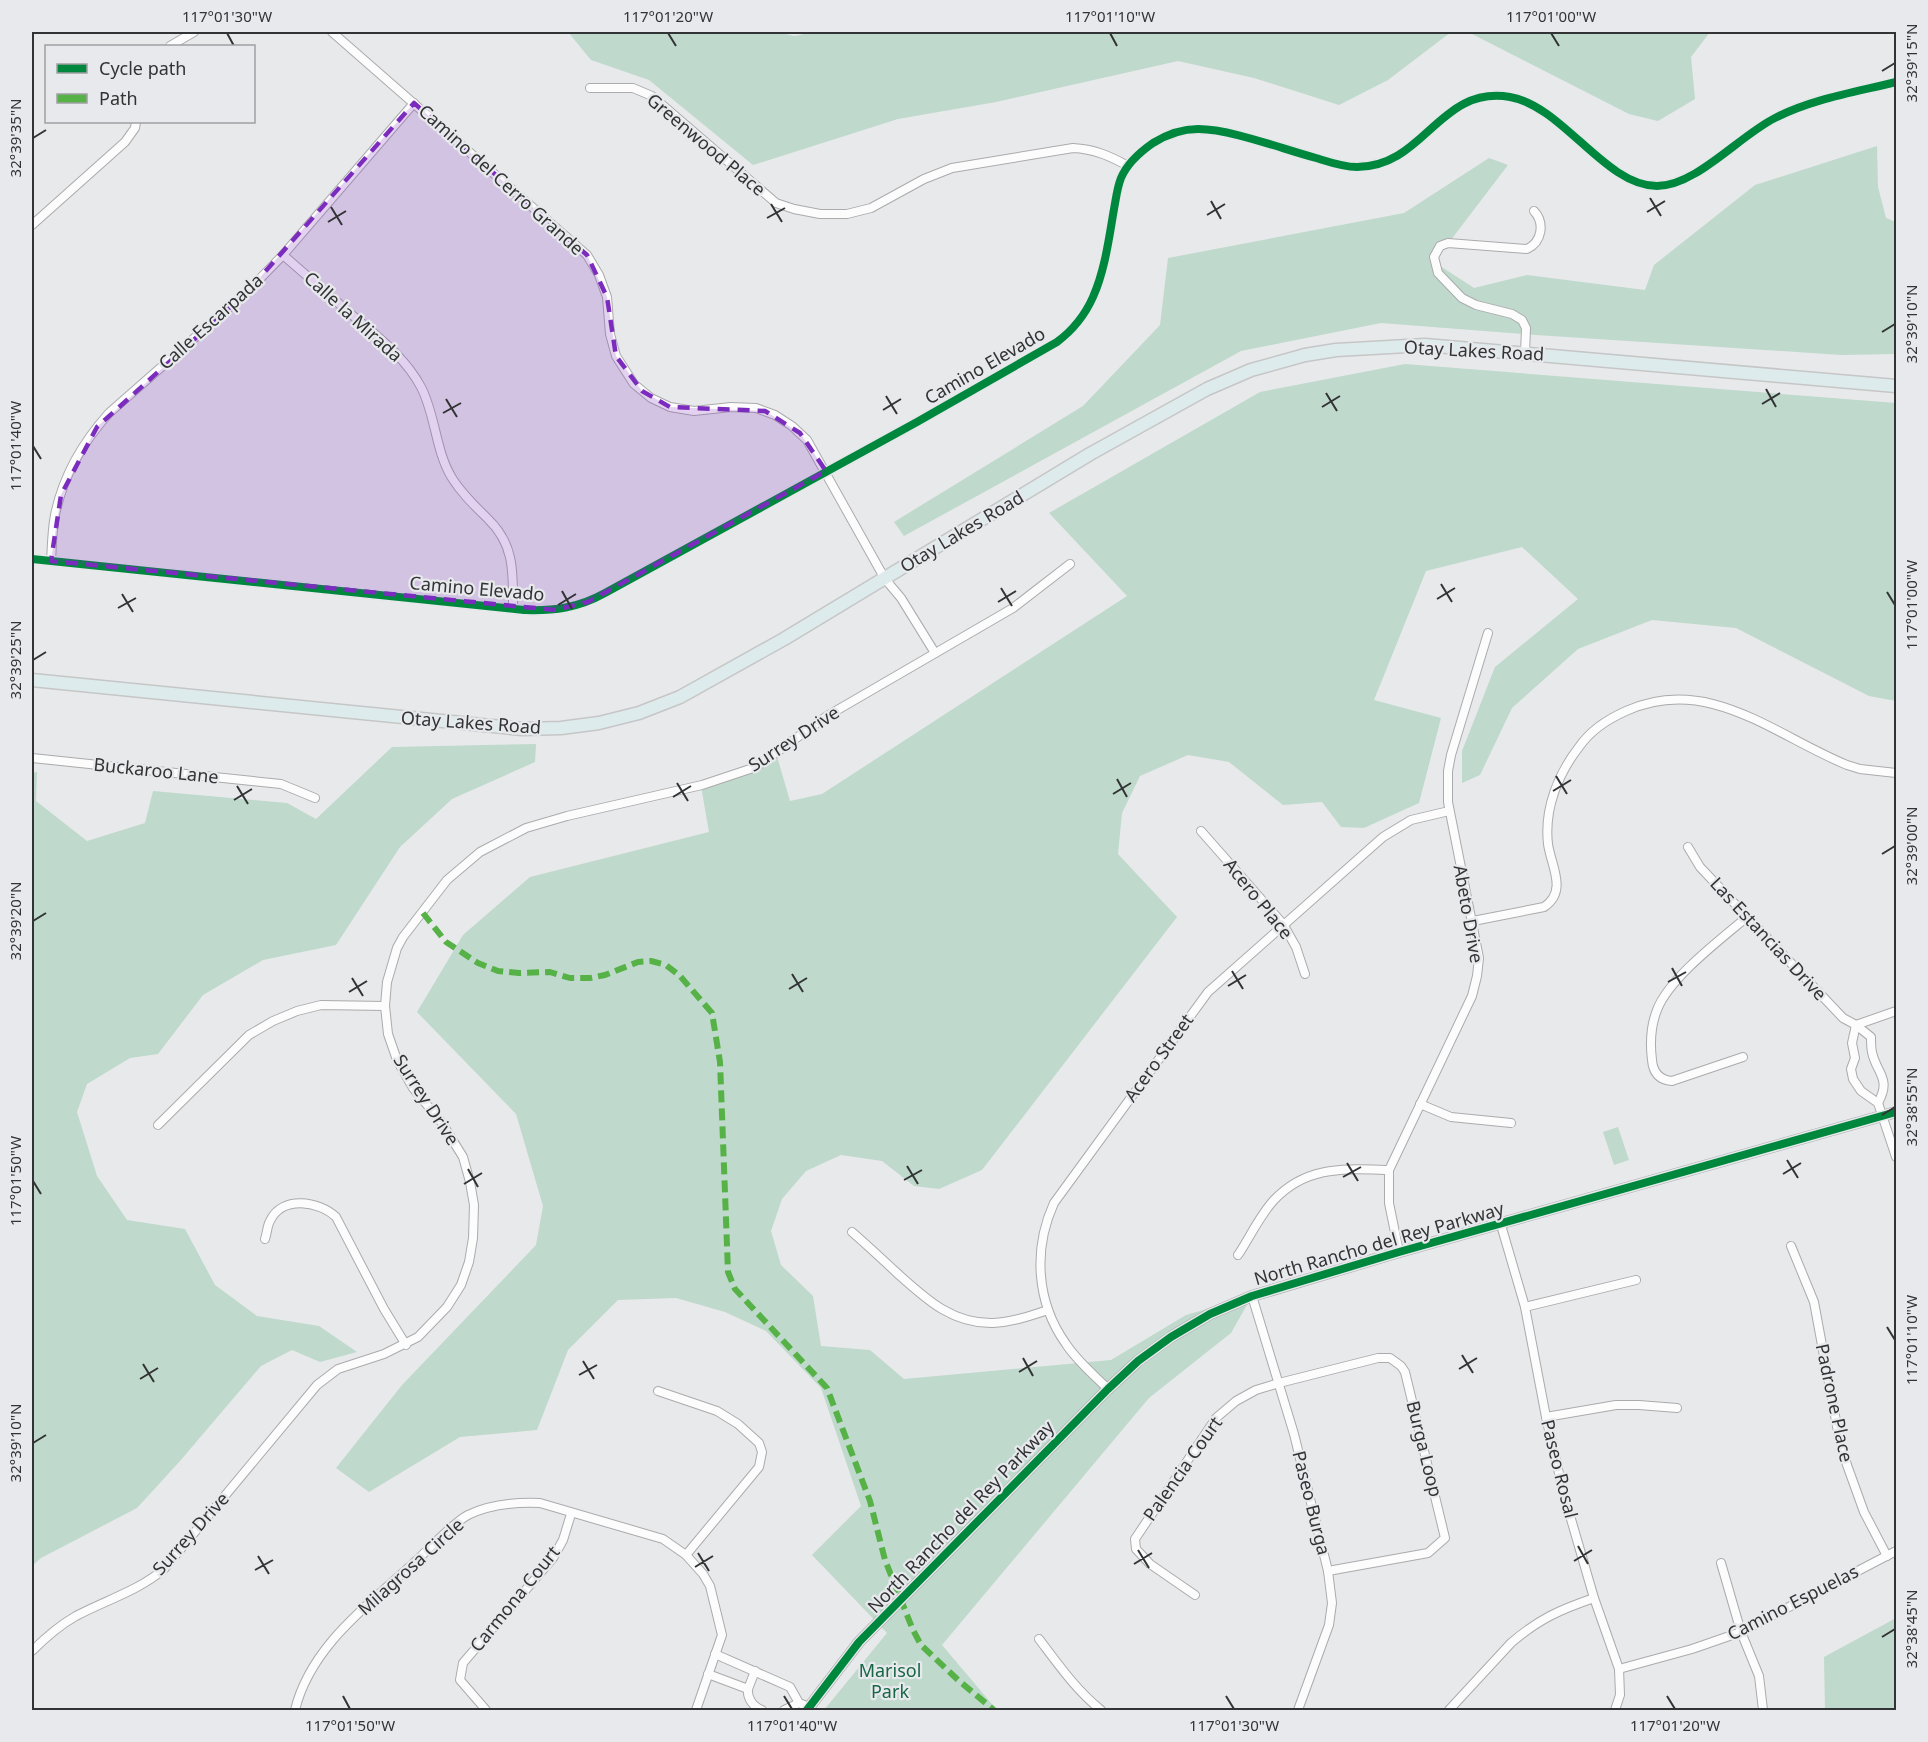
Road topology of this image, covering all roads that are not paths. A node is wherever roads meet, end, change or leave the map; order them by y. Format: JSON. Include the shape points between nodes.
{"nodes":[{"id":1,"x":194,"y":32,"type":"edge"},
{"id":2,"x":332,"y":32,"type":"edge"},
{"id":3,"x":172,"y":45,"type":"edge"},
{"id":4,"x":1896,"y":82,"type":"edge"},
{"id":5,"x":590,"y":88,"type":"dead end"},
{"id":6,"x":414,"y":103,"type":"junction"},
{"id":7,"x":136,"y":123,"type":"edge"},
{"id":8,"x":1128,"y":166,"type":"junction"},
{"id":9,"x":1534,"y":211,"type":"dead end"},
{"id":10,"x":32,"y":225,"type":"edge"},
{"id":11,"x":283,"y":255,"type":"junction"},
{"id":12,"x":1525,"y":353,"type":"junction"},
{"id":13,"x":1896,"y":386,"type":"edge"},
{"id":14,"x":826,"y":471,"type":"junction"},
{"id":15,"x":32,"y":560,"type":"edge"},
{"id":16,"x":51,"y":561,"type":"junction"},
{"id":17,"x":1070,"y":564,"type":"dead end"},
{"id":18,"x":885,"y":579,"type":"junction"},
{"id":19,"x":513,"y":608,"type":"junction"},
{"id":20,"x":1488,"y":633,"type":"dead end"},
{"id":21,"x":935,"y":653,"type":"junction"},
{"id":22,"x":32,"y":681,"type":"edge"},
{"id":23,"x":32,"y":758,"type":"edge"},
{"id":24,"x":1896,"y":774,"type":"edge"},
{"id":25,"x":315,"y":798,"type":"dead end"},
{"id":26,"x":1449,"y":811,"type":"junction"},
{"id":27,"x":1201,"y":831,"type":"dead end"},
{"id":28,"x":1688,"y":847,"type":"dead end"},
{"id":29,"x":1747,"y":917,"type":"junction"},
{"id":30,"x":1473,"y":921,"type":"junction"},
{"id":31,"x":1283,"y":924,"type":"junction"},
{"id":32,"x":1305,"y":974,"type":"dead end"},
{"id":33,"x":385,"y":1006,"type":"junction"},
{"id":34,"x":1896,"y":1011,"type":"edge"},
{"id":35,"x":1856,"y":1025,"type":"junction"},
{"id":36,"x":1872,"y":1054,"type":"junction"},
{"id":37,"x":1743,"y":1058,"type":"dead end"},
{"id":38,"x":1856,"y":1058,"type":"junction"},
{"id":39,"x":1878,"y":1103,"type":"junction"},
{"id":40,"x":1420,"y":1104,"type":"junction"},
{"id":41,"x":1896,"y":1112,"type":"edge"},
{"id":42,"x":1882,"y":1116,"type":"junction"},
{"id":43,"x":1511,"y":1124,"type":"dead end"},
{"id":44,"x":158,"y":1125,"type":"dead end"},
{"id":45,"x":1896,"y":1157,"type":"edge"},
{"id":46,"x":1389,"y":1170,"type":"junction"},
{"id":47,"x":1501,"y":1225,"type":"junction"},
{"id":48,"x":852,"y":1232,"type":"dead end"},
{"id":49,"x":265,"y":1239,"type":"dead end"},
{"id":50,"x":1791,"y":1246,"type":"dead end"},
{"id":51,"x":1399,"y":1252,"type":"junction"},
{"id":52,"x":1239,"y":1255,"type":"dead end"},
{"id":53,"x":1636,"y":1281,"type":"dead end"},
{"id":54,"x":1252,"y":1296,"type":"junction"},
{"id":55,"x":1525,"y":1307,"type":"junction"},
{"id":56,"x":1048,"y":1310,"type":"junction"},
{"id":57,"x":406,"y":1345,"type":"junction"},
{"id":58,"x":1279,"y":1383,"type":"junction"},
{"id":59,"x":1108,"y":1389,"type":"junction"},
{"id":60,"x":658,"y":1391,"type":"dead end"},
{"id":61,"x":1677,"y":1408,"type":"dead end"},
{"id":62,"x":1546,"y":1417,"type":"junction"},
{"id":63,"x":571,"y":1514,"type":"junction"},
{"id":64,"x":1896,"y":1551,"type":"edge"},
{"id":65,"x":686,"y":1555,"type":"junction"},
{"id":66,"x":1887,"y":1556,"type":"junction"},
{"id":67,"x":1721,"y":1563,"type":"dead end"},
{"id":68,"x":1329,"y":1571,"type":"junction"},
{"id":69,"x":1195,"y":1595,"type":"dead end"},
{"id":70,"x":1594,"y":1598,"type":"junction"},
{"id":71,"x":1741,"y":1632,"type":"junction"},
{"id":72,"x":1039,"y":1639,"type":"dead end"},
{"id":73,"x":32,"y":1651,"type":"edge"},
{"id":74,"x":715,"y":1654,"type":"junction"},
{"id":75,"x":1619,"y":1670,"type":"junction"},
{"id":76,"x":755,"y":1671,"type":"junction"},
{"id":77,"x":708,"y":1674,"type":"junction"},
{"id":78,"x":748,"y":1689,"type":"junction"},
{"id":79,"x":799,"y":1703,"type":"junction"},
{"id":80,"x":808,"y":1709,"type":"edge"},
{"id":81,"x":295,"y":1710,"type":"edge"},
{"id":82,"x":486,"y":1710,"type":"edge"},
{"id":83,"x":696,"y":1710,"type":"edge"},
{"id":84,"x":762,"y":1710,"type":"edge"},
{"id":85,"x":784,"y":1710,"type":"edge"},
{"id":86,"x":1101,"y":1710,"type":"edge"},
{"id":87,"x":1298,"y":1710,"type":"edge"},
{"id":88,"x":1449,"y":1710,"type":"edge"},
{"id":89,"x":1615,"y":1710,"type":"edge"},
{"id":90,"x":1763,"y":1710,"type":"edge"}],
"edges":[{"from":1,"to":3,"type":"street"},
{"from":2,"to":6,"type":"street","name":"Camino del Cerro Grande"},
{"from":4,"to":8,"type":"street","name":"Camino Elevado","via":[[1786,113],[1759,127],[1692,176],[1660,186],[1641,184],[1623,176],[1534,106],[1499,96],[1459,106],[1407,151],[1379,164],[1341,166],[1226,133],[1198,129],[1160,139]]},
{"from":5,"to":8,"type":"street","name":"Greenwood Place","via":[[633,88],[652,96],[776,203],[807,212],[860,212],[951,168],[1072,148],[1108,155]]},
{"from":6,"to":11,"type":"street","name":"Calle Escarpada"},
{"from":6,"to":14,"type":"street","name":"Camino del Cerro Grande","via":[[587,255],[607,297],[616,356],[642,391],[670,407],[694,411],[731,407],[765,411],[800,433]]},
{"from":7,"to":10,"type":"street","via":[[126,142]]},
{"from":8,"to":14,"type":"street","name":"Camino Elevado","via":[[1118,188],[1096,289],[1082,317],[1066,335],[1048,349]]},
{"from":9,"to":12,"type":"street","via":[[1541,227],[1531,247],[1523,250],[1448,243],[1440,246],[1434,257],[1438,273],[1462,297],[1522,320],[1526,328]]},
{"from":11,"to":16,"type":"street","name":"Calle Escarpada","via":[[97,427],[73,464],[61,495]]},
{"from":11,"to":19,"type":"street","name":"Calle la Mirada","via":[[401,358],[411,372],[430,405],[438,445],[450,475],[505,544],[513,565]]},
{"from":12,"to":13,"type":"main road","name":"Otay Lakes Road"},
{"from":12,"to":18,"type":"main road","name":"Otay Lakes Road","via":[[1425,345],[1336,350],[1251,370],[1207,389],[1090,454]]},
{"from":14,"to":18,"type":"street","name":"Camino del Cerro Grande"},
{"from":14,"to":19,"type":"street","name":"Camino Elevado","via":[[588,602],[555,610]]},
{"from":15,"to":16,"type":"street","name":"Camino Elevado"},
{"from":16,"to":19,"type":"street","name":"Camino Elevado"},
{"from":17,"to":21,"type":"street","name":"Surrey Drive","via":[[1013,609]]},
{"from":18,"to":21,"type":"street","name":"Camino del Cerro Grande"},
{"from":18,"to":22,"type":"main road","name":"Otay Lakes Road","via":[[680,697],[639,713],[580,726],[522,729]]},
{"from":20,"to":26,"type":"street","name":"Abeto Drive","via":[[1451,754]]},
{"from":21,"to":33,"type":"street","name":"Surrey Drive","via":[[826,716],[756,767],[702,785],[526,828],[480,852],[447,880],[403,937],[389,970]]},
{"from":23,"to":25,"type":"street","name":"Buckaroo Lane","via":[[281,784]]},
{"from":24,"to":30,"type":"street","via":[[1847,765],[1719,704],[1683,698],[1632,708],[1588,736],[1566,763],[1558,781],[1548,823],[1556,883],[1552,901],[1544,907]]},
{"from":26,"to":30,"type":"street","name":"Abeto Drive"},
{"from":26,"to":31,"type":"street","name":"Acero Street","via":[[1411,820],[1383,837]]},
{"from":27,"to":31,"type":"street","name":"Acero Place"},
{"from":28,"to":29,"type":"street","name":"Las Estancias Drive","via":[[1700,867]]},
{"from":29,"to":35,"type":"street","name":"Las Estancias Drive","via":[[1843,1018]]},
{"from":29,"to":37,"type":"street","via":[[1700,958],[1665,996],[1655,1016],[1651,1048],[1655,1072],[1672,1081]]},
{"from":30,"to":40,"type":"street","name":"Abeto Drive","via":[[1479,958],[1472,996]]},
{"from":31,"to":32,"type":"street","name":"Acero Place"},
{"from":31,"to":56,"type":"street","name":"Acero Street","via":[[1208,992],[1061,1191],[1048,1216],[1041,1243],[1041,1277]]},
{"from":33,"to":44,"type":"street","via":[[321,1005],[273,1021],[249,1035]]},
{"from":33,"to":57,"type":"street","name":"Surrey Drive","via":[[388,1034],[397,1060],[463,1157],[474,1204],[472,1250],[460,1285],[438,1318]]},
{"from":34,"to":35,"type":"street"},
{"from":35,"to":36,"type":"street","name":"Las Estancias Drive","via":[[1871,1038]]},
{"from":35,"to":38,"type":"street","via":[[1852,1043]]},
{"from":36,"to":38,"type":"street"},
{"from":36,"to":39,"type":"street","name":"Las Estancias Drive","via":[[1883,1081]]},
{"from":38,"to":39,"type":"street","via":[[1851,1069],[1853,1079],[1861,1091]]},
{"from":39,"to":42,"type":"street","name":"Las Estancias Drive"},
{"from":40,"to":43,"type":"street","via":[[1451,1117]]},
{"from":40,"to":46,"type":"street","name":"Abeto Drive"},
{"from":41,"to":42,"type":"street","name":"North Rancho del Rey Parkway"},
{"from":42,"to":45,"type":"street","name":"Las Estancias Drive"},
{"from":42,"to":47,"type":"street","name":"North Rancho del Rey Parkway"},
{"from":46,"to":51,"type":"street","name":"Abeto Drive","via":[[1389,1203]]},
{"from":46,"to":52,"type":"street","via":[[1337,1169],[1298,1180],[1273,1201]]},
{"from":47,"to":51,"type":"street","name":"North Rancho del Rey Parkway"},
{"from":47,"to":55,"type":"street","name":"Paseo Rosal"},
{"from":48,"to":56,"type":"street","via":[[933,1305],[956,1317],[979,1323],[1002,1322]]},
{"from":49,"to":57,"type":"street","via":[[270,1221],[284,1208],[306,1203],[331,1212]]},
{"from":50,"to":66,"type":"street","name":"Padrone Place","via":[[1814,1302],[1847,1465],[1864,1512]]},
{"from":51,"to":54,"type":"street","name":"North Rancho del Rey Parkway"},
{"from":53,"to":55,"type":"street"},
{"from":54,"to":58,"type":"street","name":"Paseo Burga"},
{"from":54,"to":59,"type":"street","name":"North Rancho del Rey Parkway","via":[[1171,1337]]},
{"from":55,"to":62,"type":"street","name":"Paseo Rosal"},
{"from":56,"to":59,"type":"street","name":"Acero Street","via":[[1066,1345]]},
{"from":57,"to":73,"type":"street","name":"Surrey Drive","via":[[348,1365],[323,1379],[164,1569],[138,1588],[75,1617]]},
{"from":58,"to":68,"type":"street","name":"Paseo Burga"},
{"from":58,"to":68,"type":"street","name":"Burga Loop","via":[[1378,1358],[1390,1358],[1401,1366],[1407,1379],[1445,1538],[1428,1552]]},
{"from":58,"to":69,"type":"street","name":"Palencia Court","via":[[1246,1395],[1216,1418],[1135,1539],[1136,1550],[1150,1564]]},
{"from":59,"to":80,"type":"street","name":"North Rancho del Rey Parkway","via":[[859,1642]]},
{"from":60,"to":65,"type":"street","via":[[717,1411],[759,1443],[762,1452],[759,1467]]},
{"from":61,"to":62,"type":"street","via":[[1616,1405]]},
{"from":62,"to":70,"type":"street","name":"Paseo Rosal"},
{"from":63,"to":65,"type":"street","name":"Milagrosa Circle","via":[[663,1539]]},
{"from":63,"to":81,"type":"street","name":"Milagrosa Circle","via":[[540,1503],[516,1503],[466,1516],[334,1637],[309,1675]]},
{"from":63,"to":82,"type":"street","name":"Carmona Court","via":[[553,1558],[463,1663],[460,1680]]},
{"from":64,"to":66,"type":"street","name":"Camino Espuelas"},
{"from":65,"to":74,"type":"street","name":"Milagrosa Circle","via":[[710,1586],[722,1635]]},
{"from":66,"to":71,"type":"street","name":"Camino Espuelas"},
{"from":67,"to":71,"type":"street"},
{"from":68,"to":87,"type":"street","name":"Paseo Burga","via":[[1329,1625]]},
{"from":70,"to":75,"type":"street","name":"Paseo Rosal"},
{"from":70,"to":88,"type":"street","via":[[1557,1611],[1522,1633]]},
{"from":71,"to":75,"type":"street","name":"Camino Espuelas"},
{"from":71,"to":90,"type":"street","via":[[1760,1676]]},
{"from":72,"to":86,"type":"street","via":[[1067,1676]]},
{"from":74,"to":76,"type":"street"},
{"from":74,"to":77,"type":"street","name":"Milagrosa Circle"},
{"from":75,"to":89,"type":"street","name":"Paseo Rosal","via":[[1620,1695]]},
{"from":76,"to":78,"type":"street"},
{"from":76,"to":79,"type":"street","via":[[790,1687]]},
{"from":77,"to":78,"type":"street"},
{"from":77,"to":83,"type":"street","name":"Milagrosa Circle"},
{"from":78,"to":84,"type":"street","via":[[747,1695]]},
{"from":79,"to":80,"type":"street"},
{"from":79,"to":85,"type":"street"}]}
